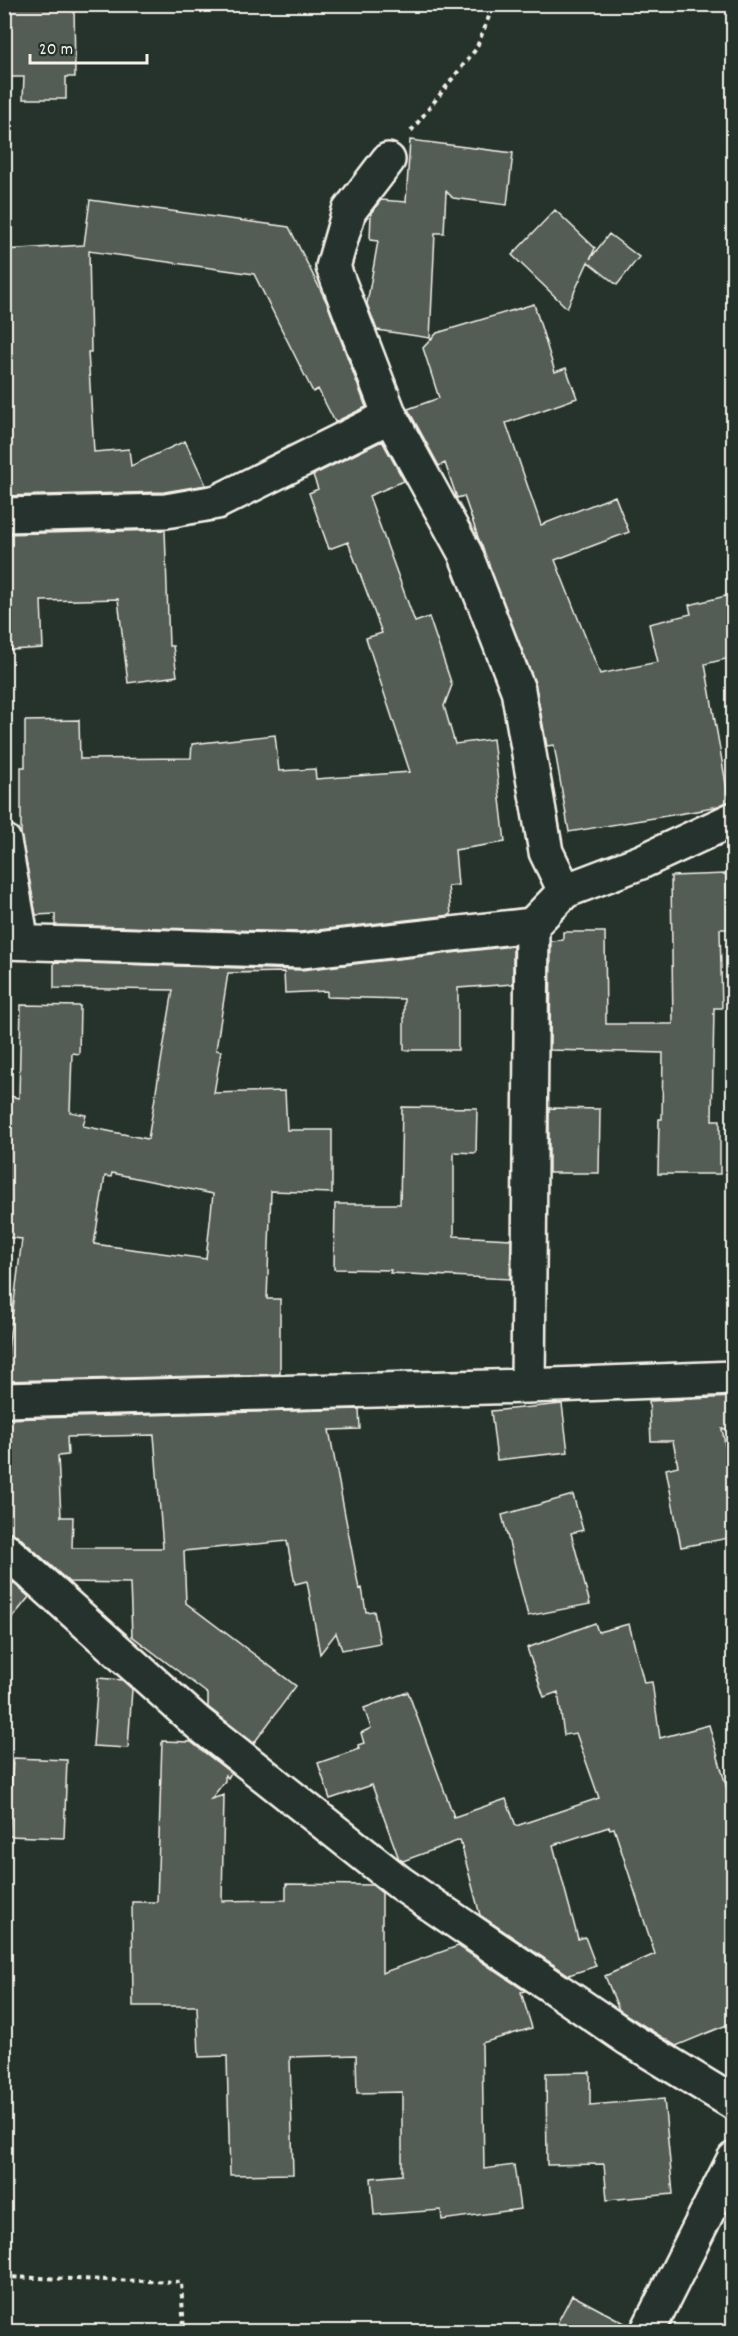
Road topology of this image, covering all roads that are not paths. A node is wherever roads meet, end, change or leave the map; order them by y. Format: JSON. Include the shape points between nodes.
{"nodes":[{"id":1,"x":388,"y":160,"type":"road end"},
{"id":2,"x":390,"y":416,"type":"junction"},
{"id":3,"x":4,"y":515,"type":"edge"},
{"id":4,"x":734,"y":819,"type":"edge"},
{"id":5,"x":4,"y":841,"type":"edge"},
{"id":6,"x":565,"y":891,"type":"junction"},
{"id":7,"x":532,"y":925,"type":"junction"},
{"id":8,"x":13,"y":942,"type":"edge"},
{"id":9,"x":734,"y":1378,"type":"edge"},
{"id":10,"x":528,"y":1386,"type":"junction"},
{"id":11,"x":4,"y":1400,"type":"edge"},
{"id":12,"x":4,"y":1549,"type":"edge"},
{"id":13,"x":734,"y":2103,"type":"edge"},
{"id":14,"x":734,"y":2159,"type":"edge"},
{"id":15,"x":647,"y":2331,"type":"edge"}],
"edges":[{"from":1,"to":2,"type":"street","via":[[348,211],[333,267]]},
{"from":2,"to":3,"type":"street","via":[[217,502],[166,511]]},
{"from":2,"to":6,"type":"street","via":[[465,553],[518,690],[546,852]]},
{"from":4,"to":6,"type":"street","via":[[641,862]]},
{"from":5,"to":8,"type":"street"},
{"from":6,"to":7,"type":"street"},
{"from":7,"to":8,"type":"street","via":[[301,951]]},
{"from":7,"to":10,"type":"street"},
{"from":9,"to":10,"type":"street"},
{"from":10,"to":11,"type":"street"},
{"from":12,"to":13,"type":"street","via":[[198,1723],[400,1883],[629,2039]]},
{"from":14,"to":15,"type":"street"}]}
